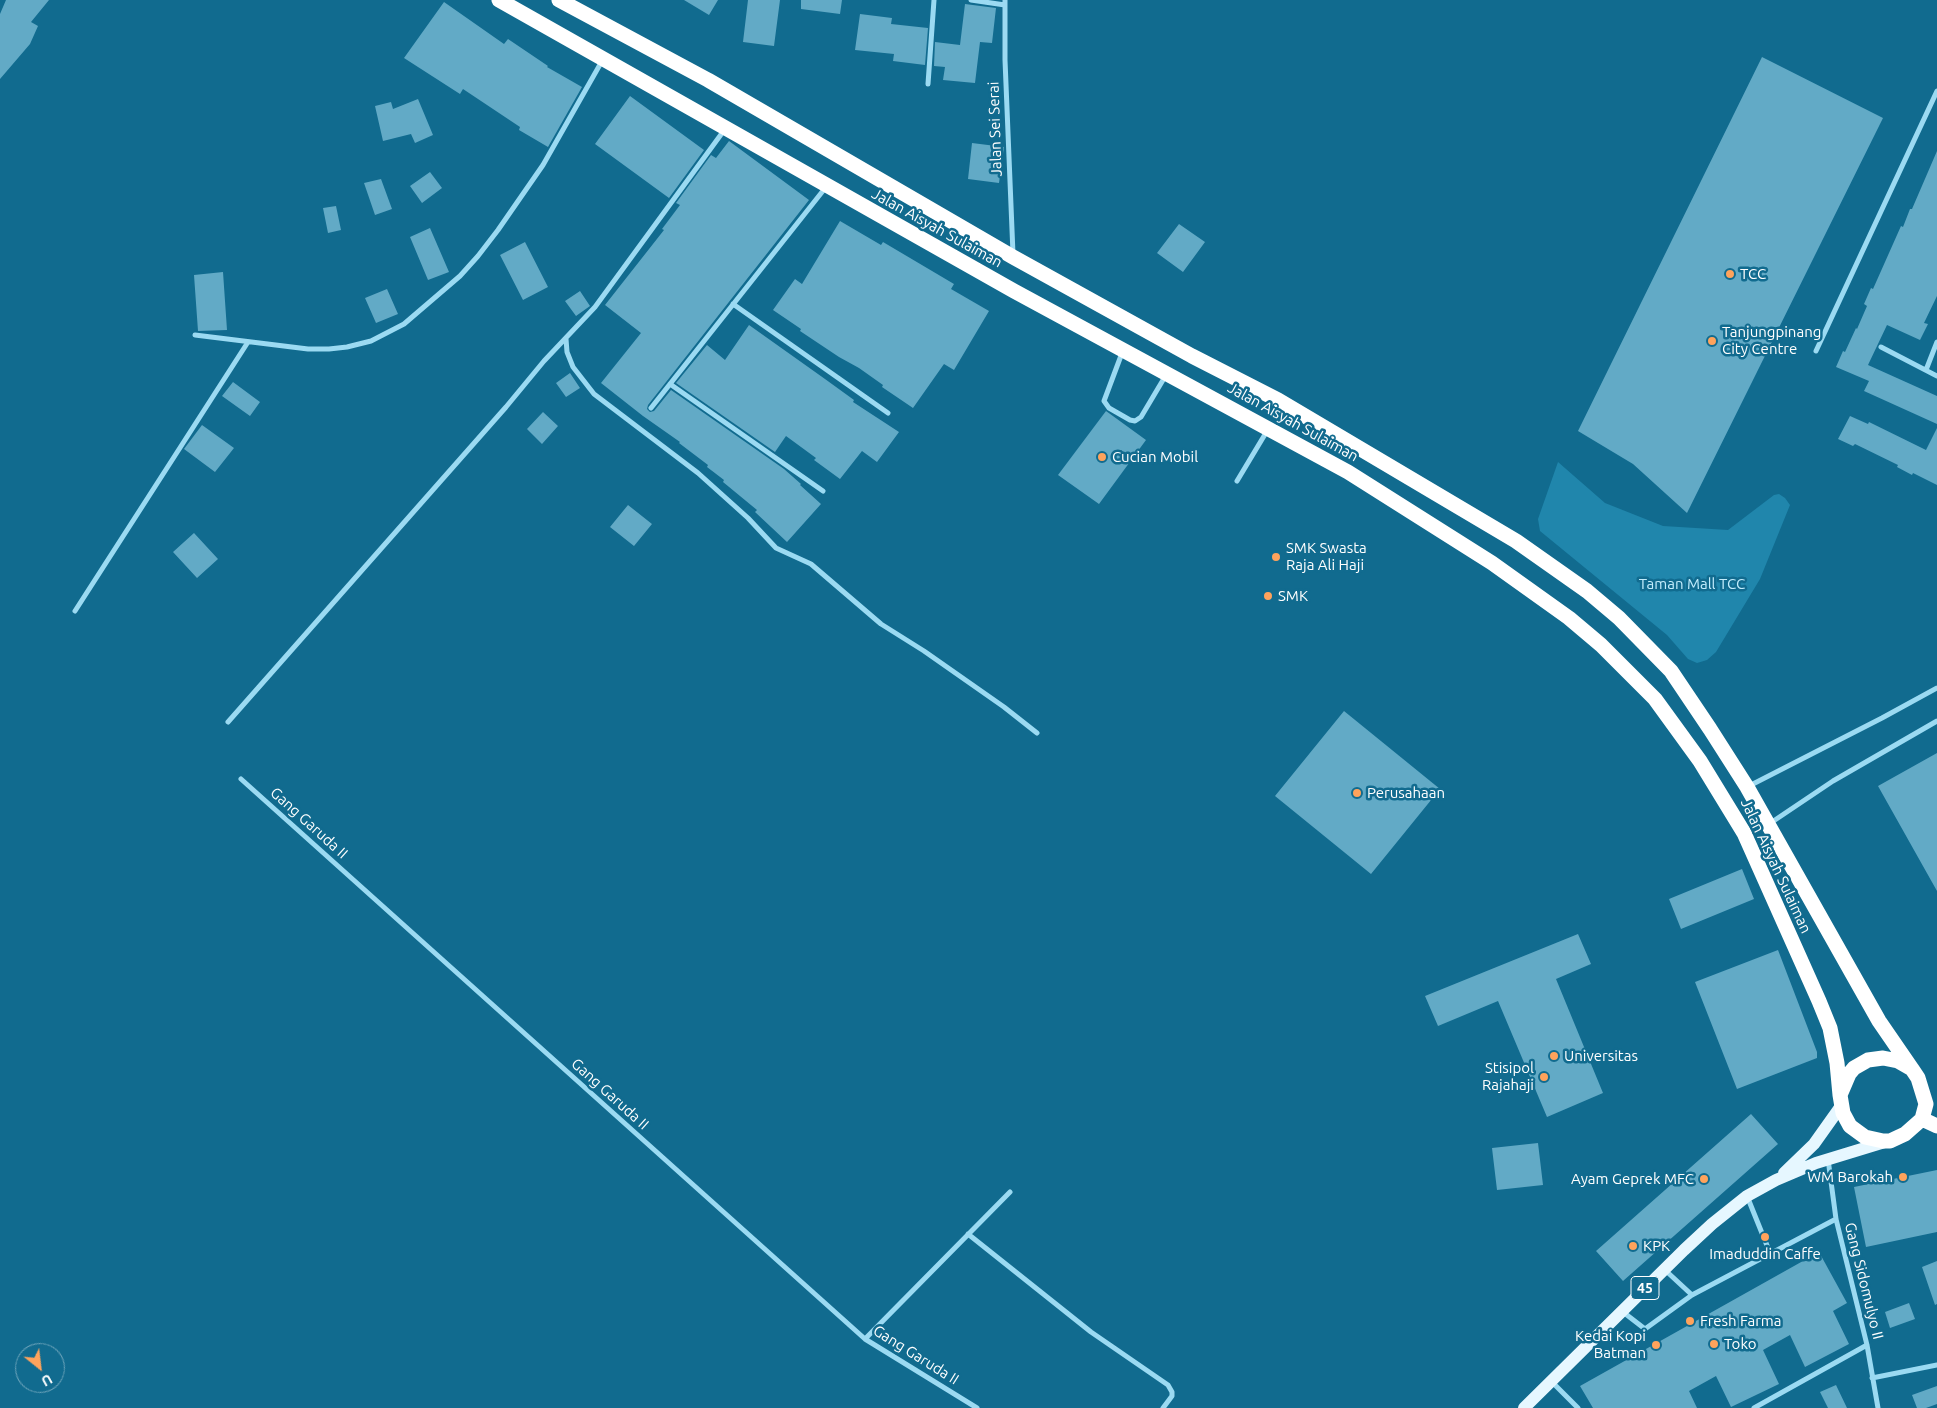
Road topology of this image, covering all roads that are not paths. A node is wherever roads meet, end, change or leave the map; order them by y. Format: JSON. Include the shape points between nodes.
{"nodes":[{"id":1,"x":499,"y":0,"type":"edge"},
{"id":2,"x":559,"y":0,"type":"edge"},
{"id":3,"x":934,"y":0,"type":"edge"},
{"id":4,"x":971,"y":0,"type":"edge"},
{"id":5,"x":1005,"y":3,"type":"edge"},
{"id":6,"x":604,"y":58,"type":"junction"},
{"id":7,"x":928,"y":84,"type":"dead end"},
{"id":8,"x":1937,"y":91,"type":"edge"},
{"id":9,"x":726,"y":128,"type":"junction"},
{"id":10,"x":827,"y":186,"type":"junction"},
{"id":11,"x":1013,"y":257,"type":"junction"},
{"id":12,"x":733,"y":304,"type":"junction"},
{"id":13,"x":195,"y":335,"type":"dead end"},
{"id":14,"x":566,"y":339,"type":"junction"},
{"id":15,"x":248,"y":342,"type":"junction"},
{"id":16,"x":1937,"y":342,"type":"edge"},
{"id":17,"x":1881,"y":348,"type":"dead end"},
{"id":18,"x":1124,"y":350,"type":"junction"},
{"id":19,"x":1816,"y":351,"type":"dead end"},
{"id":20,"x":1926,"y":370,"type":"junction"},
{"id":21,"x":1167,"y":373,"type":"junction"},
{"id":22,"x":1937,"y":376,"type":"edge"},
{"id":23,"x":670,"y":384,"type":"junction"},
{"id":24,"x":651,"y":408,"type":"dead end"},
{"id":25,"x":888,"y":414,"type":"dead end"},
{"id":26,"x":1269,"y":428,"type":"junction"},
{"id":27,"x":1360,"y":449,"type":"junction"},
{"id":28,"x":1348,"y":472,"type":"junction"},
{"id":29,"x":1236,"y":481,"type":"dead end"},
{"id":30,"x":823,"y":491,"type":"dead end"},
{"id":31,"x":76,"y":611,"type":"dead end"},
{"id":32,"x":1937,"y":688,"type":"edge"},
{"id":33,"x":1937,"y":721,"type":"edge"},
{"id":34,"x":228,"y":722,"type":"dead end"},
{"id":35,"x":1037,"y":733,"type":"dead end"},
{"id":36,"x":240,"y":779,"type":"dead end"},
{"id":37,"x":1747,"y":787,"type":"junction"},
{"id":38,"x":1768,"y":825,"type":"junction"},
{"id":39,"x":1912,"y":1069,"type":"junction"},
{"id":40,"x":1841,"y":1101,"type":"junction"},
{"id":41,"x":1922,"y":1118,"type":"junction"},
{"id":42,"x":1937,"y":1126,"type":"edge"},
{"id":43,"x":1890,"y":1141,"type":"junction"},
{"id":44,"x":1828,"y":1159,"type":"junction"},
{"id":45,"x":1776,"y":1180,"type":"junction"},
{"id":46,"x":1010,"y":1192,"type":"dead end"},
{"id":47,"x":1747,"y":1196,"type":"junction"},
{"id":48,"x":1836,"y":1220,"type":"junction"},
{"id":49,"x":968,"y":1234,"type":"junction"},
{"id":50,"x":1770,"y":1254,"type":"junction"},
{"id":51,"x":1664,"y":1269,"type":"junction"},
{"id":52,"x":1692,"y":1296,"type":"junction"},
{"id":53,"x":1622,"y":1311,"type":"junction"},
{"id":54,"x":865,"y":1339,"type":"junction"},
{"id":55,"x":1866,"y":1345,"type":"junction"},
{"id":56,"x":1937,"y":1365,"type":"edge"},
{"id":57,"x":1872,"y":1378,"type":"junction"},
{"id":58,"x":1552,"y":1381,"type":"junction"},
{"id":59,"x":977,"y":1408,"type":"edge"},
{"id":60,"x":1164,"y":1408,"type":"edge"},
{"id":61,"x":1524,"y":1408,"type":"edge"},
{"id":62,"x":1578,"y":1408,"type":"edge"},
{"id":63,"x":1754,"y":1408,"type":"edge"},
{"id":64,"x":1878,"y":1408,"type":"edge"}],
"edges":[{"from":1,"to":6,"type":"highway","name":"Jalan Aisyah Sulaiman"},
{"from":2,"to":11,"type":"highway","name":"Jalan Aisyah Sulaiman","via":[[708,80]]},
{"from":3,"to":7,"type":"street"},
{"from":4,"to":5,"type":"street"},
{"from":5,"to":11,"type":"street","name":"Jalan Sei Serai"},
{"from":6,"to":9,"type":"highway","name":"Jalan Aisyah Sulaiman"},
{"from":6,"to":15,"type":"street","via":[[543,165],[498,230],[460,276],[404,324],[371,341],[348,347],[308,349]]},
{"from":8,"to":19,"type":"street"},
{"from":9,"to":10,"type":"highway","name":"Jalan Aisyah Sulaiman"},
{"from":9,"to":14,"type":"street","via":[[595,307]]},
{"from":10,"to":12,"type":"street"},
{"from":10,"to":18,"type":"highway","name":"Jalan Aisyah Sulaiman"},
{"from":11,"to":27,"type":"highway","name":"Jalan Aisyah Sulaiman","via":[[1278,400]]},
{"from":12,"to":23,"type":"street"},
{"from":12,"to":25,"type":"street"},
{"from":13,"to":15,"type":"street"},
{"from":14,"to":34,"type":"street"},
{"from":14,"to":35,"type":"street","via":[[573,368],[590,389],[698,473],[776,548],[811,564],[881,624]]},
{"from":15,"to":31,"type":"street"},
{"from":16,"to":20,"type":"street"},
{"from":17,"to":20,"type":"street"},
{"from":18,"to":21,"type":"highway","name":"Jalan Aisyah Sulaiman"},
{"from":18,"to":21,"type":"street","via":[[1104,401],[1109,408],[1130,420],[1141,417]]},
{"from":20,"to":22,"type":"street"},
{"from":21,"to":26,"type":"highway","name":"Jalan Aisyah Sulaiman"},
{"from":23,"to":24,"type":"street"},
{"from":23,"to":30,"type":"street"},
{"from":26,"to":28,"type":"highway","name":"Jalan Aisyah Sulaiman"},
{"from":26,"to":29,"type":"street"},
{"from":27,"to":28,"type":"highway"},
{"from":27,"to":37,"type":"highway","name":"Jalan Aisyah Sulaiman","via":[[1516,541],[1619,618],[1671,672]]},
{"from":28,"to":40,"type":"highway","name":"Jalan Aisyah Sulaiman","via":[[1532,590],[1601,644],[1655,700],[1700,761],[1744,833],[1830,1028],[1838,1063]]},
{"from":32,"to":37,"type":"street"},
{"from":33,"to":38,"type":"street","via":[[1833,781]]},
{"from":36,"to":54,"type":"street","name":"Gang Garuda II"},
{"from":37,"to":38,"type":"highway","name":"Jalan Aisyah Sulaiman"},
{"from":38,"to":39,"type":"highway","name":"Jalan Aisyah Sulaiman","via":[[1880,1021]]},
{"from":39,"to":40,"type":"highway","number":"45","via":[[1898,1061],[1868,1060],[1849,1074]]},
{"from":39,"to":41,"type":"highway","via":[[1926,1097]]},
{"from":40,"to":43,"type":"highway","via":[[1846,1121],[1859,1135],[1870,1140]]},
{"from":40,"to":45,"type":"main road","number":"45","via":[[1814,1144]]},
{"from":41,"to":42,"type":"highway"},
{"from":41,"to":43,"type":"highway","number":"45","via":[[1905,1134]]},
{"from":43,"to":44,"type":"main road","number":"45"},
{"from":44,"to":45,"type":"main road","number":"45"},
{"from":44,"to":48,"type":"street","name":"Gang Sidomulyo II"},
{"from":45,"to":47,"type":"main road","number":"45"},
{"from":46,"to":49,"type":"street"},
{"from":47,"to":50,"type":"street"},
{"from":47,"to":51,"type":"main road","number":"45"},
{"from":48,"to":50,"type":"street"},
{"from":48,"to":55,"type":"street","name":"Gang Sidomulyo II"},
{"from":49,"to":54,"type":"street"},
{"from":49,"to":60,"type":"street","via":[[1091,1332],[1168,1385],[1172,1396]]},
{"from":50,"to":52,"type":"street"},
{"from":51,"to":52,"type":"street"},
{"from":51,"to":53,"type":"main road","number":"45"},
{"from":52,"to":53,"type":"street","via":[[1645,1330]]},
{"from":53,"to":58,"type":"main road","number":"45"},
{"from":54,"to":59,"type":"street","name":"Gang Garuda II"},
{"from":55,"to":57,"type":"street","name":"Gang Sidomulyo II"},
{"from":55,"to":63,"type":"street"},
{"from":56,"to":57,"type":"street"},
{"from":57,"to":64,"type":"street","name":"Gang Sidomulyo II"},
{"from":58,"to":61,"type":"main road","number":"45"},
{"from":58,"to":62,"type":"street"}]}
